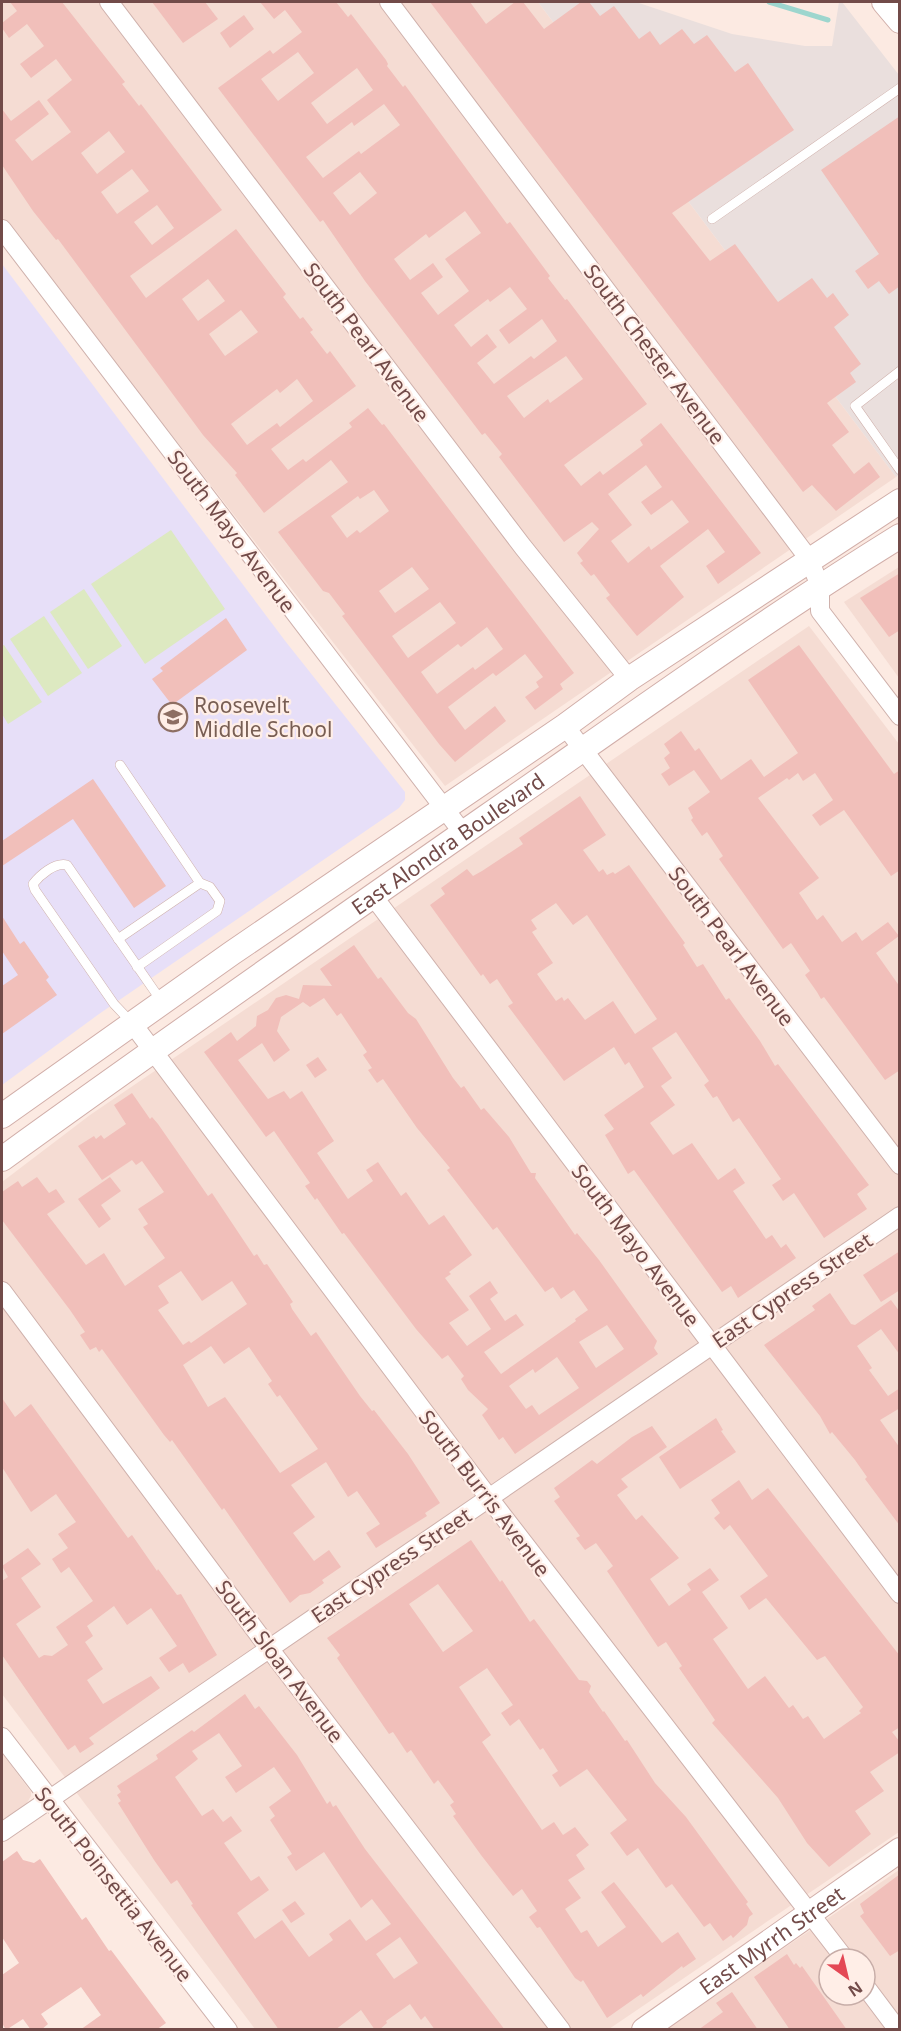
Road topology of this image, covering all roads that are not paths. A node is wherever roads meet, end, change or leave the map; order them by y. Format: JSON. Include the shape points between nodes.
{"nodes":[{"id":1,"x":109,"y":2,"type":"edge"},
{"id":2,"x":389,"y":2,"type":"edge"},
{"id":3,"x":884,"y":2,"type":"edge"},
{"id":4,"x":900,"y":21,"type":"edge"},
{"id":5,"x":900,"y":88,"type":"edge"},
{"id":6,"x":712,"y":219,"type":"dead end"},
{"id":7,"x":2,"y":229,"type":"edge"},
{"id":8,"x":900,"y":370,"type":"edge"},
{"id":9,"x":900,"y":470,"type":"edge"},
{"id":10,"x":900,"y":501,"type":"edge"},
{"id":11,"x":900,"y":536,"type":"edge"},
{"id":12,"x":810,"y":559,"type":"junction"},
{"id":13,"x":820,"y":586,"type":"junction"},
{"id":14,"x":630,"y":678,"type":"junction"},
{"id":15,"x":900,"y":716,"type":"edge"},
{"id":16,"x":565,"y":726,"type":"junction"},
{"id":17,"x":583,"y":750,"type":"junction"},
{"id":18,"x":120,"y":765,"type":"dead end"},
{"id":19,"x":444,"y":808,"type":"junction"},
{"id":20,"x":463,"y":833,"type":"junction"},
{"id":21,"x":200,"y":883,"type":"junction"},
{"id":22,"x":373,"y":896,"type":"junction"},
{"id":23,"x":118,"y":939,"type":"junction"},
{"id":24,"x":137,"y":967,"type":"junction"},
{"id":25,"x":162,"y":1002,"type":"junction"},
{"id":26,"x":132,"y":1023,"type":"junction"},
{"id":27,"x":151,"y":1051,"type":"junction"},
{"id":28,"x":2,"y":1116,"type":"edge"},
{"id":29,"x":2,"y":1159,"type":"edge"},
{"id":30,"x":900,"y":1165,"type":"edge"},
{"id":31,"x":900,"y":1216,"type":"edge"},
{"id":32,"x":2,"y":1291,"type":"edge"},
{"id":33,"x":711,"y":1344,"type":"junction"},
{"id":34,"x":489,"y":1498,"type":"junction"},
{"id":35,"x":900,"y":1594,"type":"edge"},
{"id":36,"x":268,"y":1647,"type":"junction"},
{"id":37,"x":2,"y":1737,"type":"edge"},
{"id":38,"x":48,"y":1800,"type":"junction"},
{"id":39,"x":2,"y":1832,"type":"edge"},
{"id":40,"x":900,"y":1850,"type":"edge"},
{"id":41,"x":809,"y":1912,"type":"junction"},
{"id":42,"x":836,"y":1947,"type":"edge"},
{"id":43,"x":877,"y":2002,"type":"edge"},
{"id":44,"x":228,"y":2030,"type":"edge"},
{"id":45,"x":561,"y":2030,"type":"edge"},
{"id":46,"x":644,"y":2030,"type":"edge"},
{"id":47,"x":898,"y":2030,"type":"edge"}],
"edges":[{"from":1,"to":14,"type":"street","name":"South Pearl Avenue","via":[[523,547]]},
{"from":2,"to":12,"type":"street","name":"South Chester Avenue"},
{"from":3,"to":4,"type":"main road"},
{"from":5,"to":6,"type":"lane"},
{"from":7,"to":19,"type":"street","name":"South Mayo Avenue"},
{"from":8,"to":9,"type":"lane","via":[[855,406]]},
{"from":10,"to":12,"type":"main road","name":"East Alondra Boulevard"},
{"from":11,"to":13,"type":"main road","name":"East Alondra Boulevard"},
{"from":12,"to":13,"type":"street","name":"South Chester Avenue"},
{"from":12,"to":14,"type":"main road","name":"East Alondra Boulevard"},
{"from":13,"to":15,"type":"street","name":"South Chester Avenue","via":[[820,611]]},
{"from":13,"to":17,"type":"main road","name":"East Alondra Boulevard"},
{"from":14,"to":16,"type":"main road","name":"East Alondra Boulevard"},
{"from":16,"to":17,"type":"street","name":"South Pearl Avenue"},
{"from":16,"to":19,"type":"main road","name":"East Alondra Boulevard"},
{"from":17,"to":20,"type":"main road","name":"East Alondra Boulevard"},
{"from":17,"to":30,"type":"street","name":"South Pearl Avenue"},
{"from":18,"to":21,"type":"lane"},
{"from":19,"to":20,"type":"street","name":"South Mayo Avenue"},
{"from":19,"to":25,"type":"main road","name":"East Alondra Boulevard"},
{"from":20,"to":22,"type":"main road","name":"East Alondra Boulevard"},
{"from":21,"to":23,"type":"lane"},
{"from":21,"to":24,"type":"lane","via":[[210,887],[219,901],[219,909]]},
{"from":22,"to":27,"type":"main road","name":"East Alondra Boulevard"},
{"from":22,"to":33,"type":"street","name":"South Mayo Avenue"},
{"from":23,"to":24,"type":"lane"},
{"from":23,"to":26,"type":"lane","via":[[67,865],[57,865],[33,884],[114,1004]]},
{"from":24,"to":25,"type":"lane"},
{"from":25,"to":26,"type":"main road","name":"East Alondra Boulevard"},
{"from":26,"to":27,"type":"street","name":"South Burris Avenue"},
{"from":26,"to":28,"type":"main road","name":"East Alondra Boulevard"},
{"from":27,"to":29,"type":"main road","name":"East Alondra Boulevard"},
{"from":27,"to":34,"type":"street","name":"South Burris Avenue"},
{"from":31,"to":33,"type":"street","name":"East Cypress Street"},
{"from":32,"to":36,"type":"street","name":"South Sloan Avenue"},
{"from":33,"to":34,"type":"street","name":"East Cypress Street"},
{"from":33,"to":35,"type":"street","name":"South Mayo Avenue"},
{"from":34,"to":36,"type":"street","name":"East Cypress Street"},
{"from":34,"to":41,"type":"street","name":"South Burris Avenue"},
{"from":36,"to":38,"type":"street","name":"East Cypress Street"},
{"from":36,"to":45,"type":"street","name":"South Sloan Avenue"},
{"from":37,"to":38,"type":"street","name":"South Poinsettia Avenue"},
{"from":38,"to":39,"type":"street","name":"East Cypress Street"},
{"from":38,"to":44,"type":"street","name":"South Poinsettia Avenue"},
{"from":40,"to":41,"type":"main road","name":"East Myrrh Street"},
{"from":41,"to":42,"type":"street","name":"South Burris Avenue"},
{"from":41,"to":46,"type":"main road","name":"East Myrrh Street"},
{"from":43,"to":47,"type":"street"}]}
